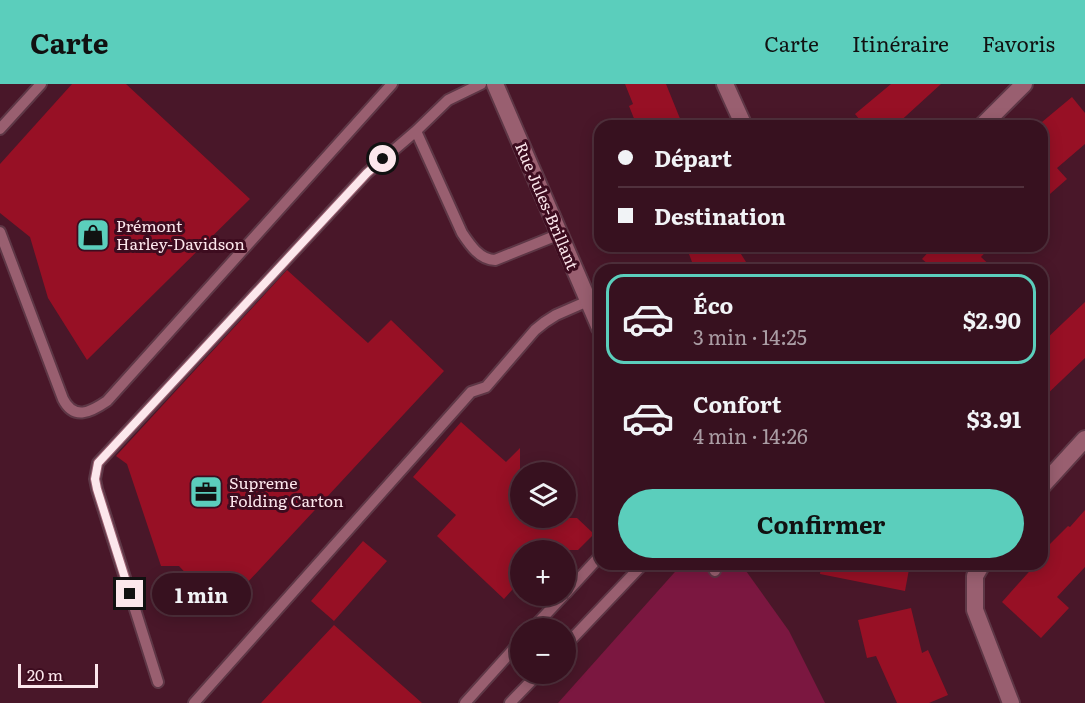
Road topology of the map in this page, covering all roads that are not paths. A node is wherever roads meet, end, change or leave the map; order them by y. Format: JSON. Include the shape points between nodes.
{"nodes":[{"id":1,"x":41,"y":84,"type":"edge"},
{"id":2,"x":392,"y":84,"type":"edge"},
{"id":3,"x":481,"y":84,"type":"edge"},
{"id":4,"x":495,"y":84,"type":"edge"},
{"id":5,"x":725,"y":84,"type":"edge"},
{"id":6,"x":1024,"y":84,"type":"edge"},
{"id":7,"x":741,"y":120,"type":"edge"},
{"id":8,"x":988,"y":120,"type":"edge"},
{"id":9,"x":0,"y":129,"type":"edge"},
{"id":10,"x":416,"y":131,"type":"junction"},
{"id":11,"x":0,"y":232,"type":"edge"},
{"id":12,"x":560,"y":234,"type":"junction"},
{"id":13,"x":588,"y":301,"type":"junction"},
{"id":14,"x":594,"y":314,"type":"edge"},
{"id":15,"x":1085,"y":439,"type":"edge"},
{"id":16,"x":1048,"y":479,"type":"edge"},
{"id":17,"x":594,"y":562,"type":"edge"},
{"id":18,"x":637,"y":570,"type":"edge"},
{"id":19,"x":978,"y":570,"type":"edge"},
{"id":20,"x":576,"y":581,"type":"edge"},
{"id":21,"x":553,"y":606,"type":"edge"},
{"id":22,"x":542,"y":618,"type":"edge"},
{"id":23,"x":576,"y":634,"type":"edge"},
{"id":24,"x":510,"y":653,"type":"edge"},
{"id":25,"x":158,"y":682,"type":"dead end"},
{"id":26,"x":528,"y":684,"type":"edge"},
{"id":27,"x":194,"y":703,"type":"edge"},
{"id":28,"x":465,"y":703,"type":"edge"},
{"id":29,"x":510,"y":703,"type":"edge"},
{"id":30,"x":1011,"y":703,"type":"edge"}],
"edges":[{"from":1,"to":9,"type":"lane"},
{"from":2,"to":11,"type":"lane","via":[[97,408],[73,412],[66,407]]},
{"from":3,"to":10,"type":"lane","via":[[448,100]]},
{"from":4,"to":12,"type":"street","name":"Rue Jules-Brillant"},
{"from":5,"to":7,"type":"street"},
{"from":6,"to":8,"type":"street"},
{"from":10,"to":12,"type":"lane","via":[[462,233],[479,254],[495,260]]},
{"from":10,"to":25,"type":"lane","via":[[367,173],[98,463],[97,489]]},
{"from":12,"to":13,"type":"street","name":"Rue Jules-Brillant"},
{"from":13,"to":14,"type":"street","name":"Rue Jules-Brillant"},
{"from":13,"to":27,"type":"lane","via":[[545,322],[486,387],[471,392]]},
{"from":15,"to":16,"type":"street"},
{"from":17,"to":20,"type":"lane"},
{"from":18,"to":23,"type":"lane"},
{"from":19,"to":30,"type":"street","via":[[975,610]]},
{"from":21,"to":22,"type":"lane"},
{"from":24,"to":28,"type":"lane"},
{"from":26,"to":29,"type":"lane"}]}
